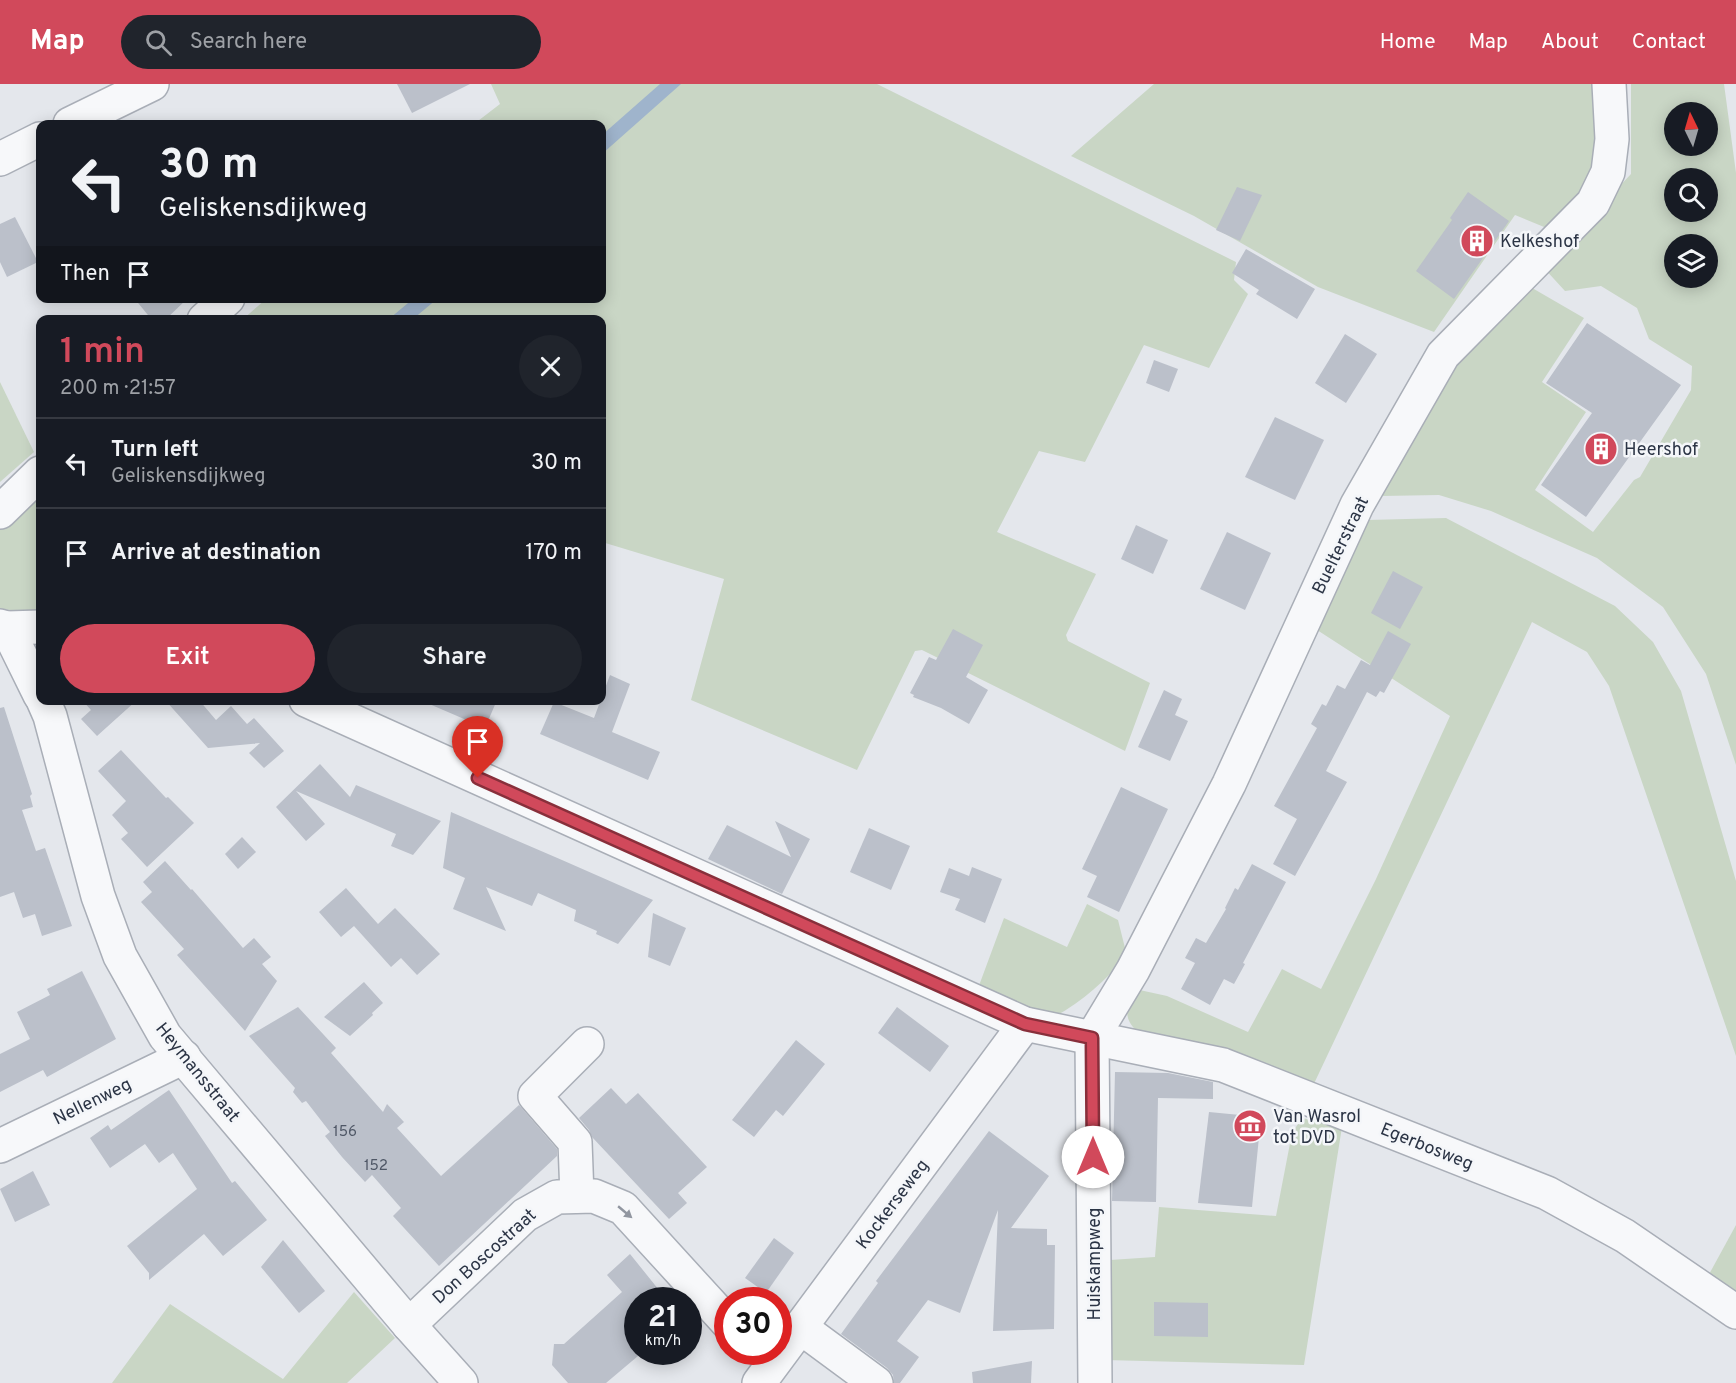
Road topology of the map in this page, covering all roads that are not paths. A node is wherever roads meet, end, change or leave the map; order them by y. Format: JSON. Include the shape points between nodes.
{"nodes":[{"id":1,"x":152,"y":84,"type":"edge"},
{"id":2,"x":1609,"y":84,"type":"edge"},
{"id":3,"x":78,"y":120,"type":"edge"},
{"id":4,"x":36,"y":141,"type":"edge"},
{"id":5,"x":0,"y":159,"type":"edge"},
{"id":6,"x":223,"y":303,"type":"edge"},
{"id":7,"x":209,"y":315,"type":"edge"},
{"id":8,"x":36,"y":477,"type":"edge"},
{"id":9,"x":0,"y":512,"type":"edge"},
{"id":10,"x":3,"y":627,"type":"edge"},
{"id":11,"x":36,"y":627,"type":"edge"},
{"id":12,"x":36,"y":688,"type":"edge"},
{"id":13,"x":45,"y":705,"type":"edge"},
{"id":14,"x":317,"y":705,"type":"edge"},
{"id":15,"x":1025,"y":1024,"type":"junction"},
{"id":16,"x":1092,"y":1038,"type":"junction"},
{"id":17,"x":587,"y":1044,"type":"dead end"},
{"id":18,"x":184,"y":1056,"type":"junction"},
{"id":19,"x":0,"y":1146,"type":"edge"},
{"id":20,"x":577,"y":1196,"type":"junction"},
{"id":21,"x":714,"y":1308,"type":"edge"},
{"id":22,"x":1736,"y":1312,"type":"edge"},
{"id":23,"x":409,"y":1324,"type":"junction"},
{"id":24,"x":800,"y":1327,"type":"junction"},
{"id":25,"x":760,"y":1368,"type":"edge"},
{"id":26,"x":461,"y":1383,"type":"edge"},
{"id":27,"x":876,"y":1383,"type":"edge"},
{"id":28,"x":1095,"y":1383,"type":"edge"}],
"edges":[{"from":1,"to":3,"type":"street"},
{"from":2,"to":16,"type":"street","name":"Buelterstraat","via":[[1612,140],[1608,172],[1593,203],[1443,355],[1357,505],[1229,784],[1133,970]]},
{"from":4,"to":5,"type":"street"},
{"from":6,"to":7,"type":"street"},
{"from":8,"to":9,"type":"street"},
{"from":10,"to":11,"type":"street"},
{"from":10,"to":12,"type":"street"},
{"from":13,"to":18,"type":"street","name":"Heymansstraat","via":[[98,896],[120,956],[165,1036]]},
{"from":14,"to":15,"type":"street","name":"Egerbosweg"},
{"from":15,"to":16,"type":"street","name":"Egerbosweg"},
{"from":15,"to":24,"type":"street","name":"Kockerseweg"},
{"from":16,"to":22,"type":"street","name":"Egerbosweg","via":[[1223,1065],[1547,1193],[1625,1236]]},
{"from":16,"to":28,"type":"street","name":"Huiskampweg"},
{"from":17,"to":20,"type":"street","via":[[535,1095],[574,1142]]},
{"from":18,"to":19,"type":"street","name":"Nellenweg"},
{"from":18,"to":23,"type":"street","name":"Heymansstraat"},
{"from":20,"to":21,"type":"street","name":"Don Boscostraat","one_way":true,"via":[[594,1196],[623,1208]]},
{"from":20,"to":23,"type":"street","name":"Don Boscostraat","via":[[557,1197],[525,1215]]},
{"from":23,"to":26,"type":"street","name":"Heymansstraat"},
{"from":24,"to":25,"type":"street","name":"Kockerseweg"},
{"from":24,"to":27,"type":"street"}]}
